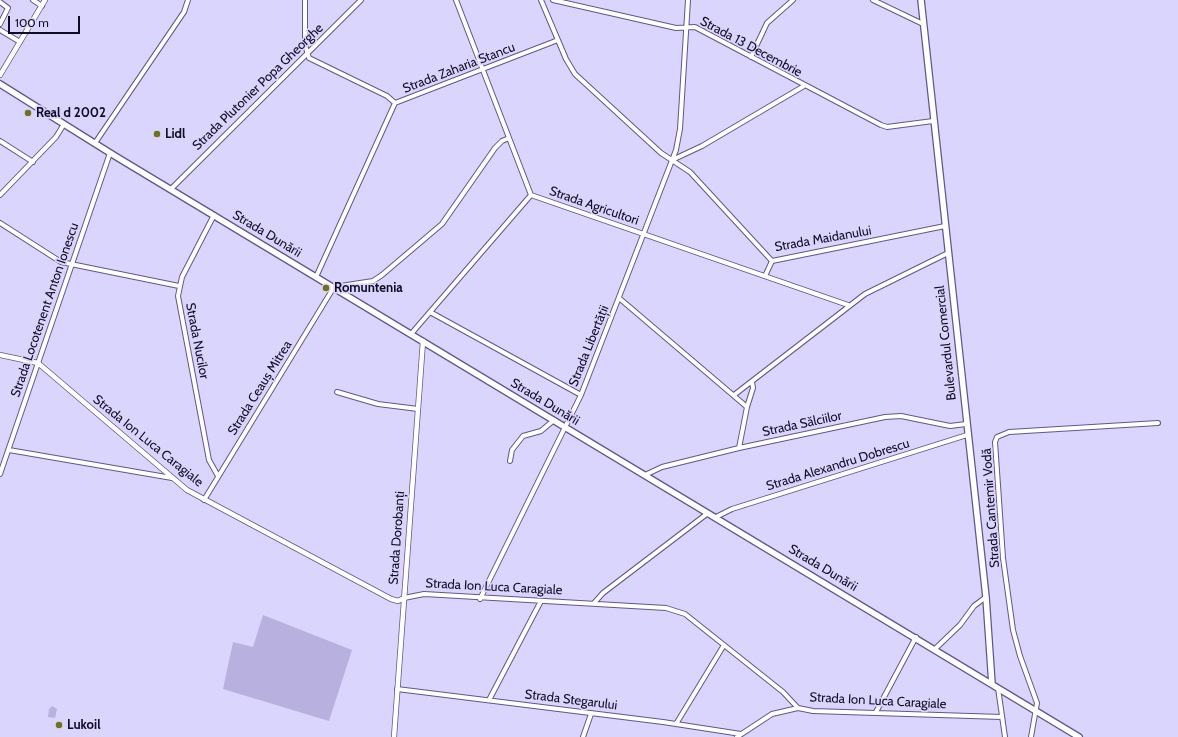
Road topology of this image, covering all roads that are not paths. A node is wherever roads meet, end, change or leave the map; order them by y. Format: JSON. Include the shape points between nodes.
{"nodes":[{"id":1,"x":33,"y":0,"type":"edge"},
{"id":2,"x":45,"y":0,"type":"edge"},
{"id":3,"x":188,"y":0,"type":"edge"},
{"id":4,"x":305,"y":0,"type":"edge"},
{"id":5,"x":361,"y":0,"type":"edge"},
{"id":6,"x":456,"y":0,"type":"edge"},
{"id":7,"x":541,"y":0,"type":"edge"},
{"id":8,"x":553,"y":0,"type":"edge"},
{"id":9,"x":688,"y":0,"type":"edge"},
{"id":10,"x":793,"y":0,"type":"edge"},
{"id":11,"x":873,"y":0,"type":"edge"},
{"id":12,"x":921,"y":0,"type":"edge"},
{"id":13,"x":0,"y":2,"type":"edge"},
{"id":14,"x":42,"y":6,"type":"junction"},
{"id":15,"x":0,"y":24,"type":"edge"},
{"id":16,"x":923,"y":24,"type":"junction"},
{"id":17,"x":686,"y":29,"type":"junction"},
{"id":18,"x":0,"y":30,"type":"edge"},
{"id":19,"x":558,"y":40,"type":"junction"},
{"id":20,"x":20,"y":42,"type":"junction"},
{"id":21,"x":307,"y":54,"type":"junction"},
{"id":22,"x":751,"y":57,"type":"junction"},
{"id":23,"x":483,"y":70,"type":"junction"},
{"id":24,"x":0,"y":75,"type":"edge"},
{"id":25,"x":0,"y":84,"type":"edge"},
{"id":26,"x":804,"y":86,"type":"junction"},
{"id":27,"x":395,"y":103,"type":"junction"},
{"id":28,"x":933,"y":121,"type":"junction"},
{"id":29,"x":64,"y":124,"type":"junction"},
{"id":30,"x":509,"y":138,"type":"junction"},
{"id":31,"x":0,"y":141,"type":"edge"},
{"id":32,"x":95,"y":143,"type":"junction"},
{"id":33,"x":110,"y":153,"type":"junction"},
{"id":34,"x":672,"y":160,"type":"junction"},
{"id":35,"x":33,"y":162,"type":"junction"},
{"id":36,"x":171,"y":189,"type":"junction"},
{"id":37,"x":531,"y":194,"type":"junction"},
{"id":38,"x":0,"y":195,"type":"edge"},
{"id":39,"x":214,"y":215,"type":"junction"},
{"id":40,"x":0,"y":223,"type":"edge"},
{"id":41,"x":945,"y":226,"type":"junction"},
{"id":42,"x":644,"y":234,"type":"junction"},
{"id":43,"x":948,"y":253,"type":"junction"},
{"id":44,"x":772,"y":261,"type":"junction"},
{"id":45,"x":71,"y":264,"type":"junction"},
{"id":46,"x":765,"y":276,"type":"junction"},
{"id":47,"x":316,"y":277,"type":"junction"},
{"id":48,"x":179,"y":286,"type":"junction"},
{"id":49,"x":334,"y":287,"type":"junction"},
{"id":50,"x":619,"y":298,"type":"junction"},
{"id":51,"x":848,"y":305,"type":"junction"},
{"id":52,"x":430,"y":312,"type":"junction"},
{"id":53,"x":411,"y":334,"type":"junction"},
{"id":54,"x":423,"y":341,"type":"junction"},
{"id":55,"x":0,"y":355,"type":"edge"},
{"id":56,"x":38,"y":364,"type":"junction"},
{"id":57,"x":752,"y":382,"type":"junction"},
{"id":58,"x":337,"y":392,"type":"dead end"},
{"id":59,"x":581,"y":394,"type":"junction"},
{"id":60,"x":734,"y":395,"type":"junction"},
{"id":61,"x":747,"y":407,"type":"junction"},
{"id":62,"x":418,"y":409,"type":"junction"},
{"id":63,"x":554,"y":420,"type":"junction"},
{"id":64,"x":1158,"y":423,"type":"dead end"},
{"id":65,"x":966,"y":424,"type":"junction"},
{"id":66,"x":566,"y":427,"type":"junction"},
{"id":67,"x":967,"y":436,"type":"junction"},
{"id":68,"x":739,"y":448,"type":"junction"},
{"id":69,"x":9,"y":450,"type":"junction"},
{"id":70,"x":510,"y":461,"type":"dead end"},
{"id":71,"x":0,"y":474,"type":"edge"},
{"id":72,"x":645,"y":475,"type":"junction"},
{"id":73,"x":218,"y":476,"type":"junction"},
{"id":74,"x":172,"y":478,"type":"junction"},
{"id":75,"x":204,"y":500,"type":"junction"},
{"id":76,"x":708,"y":513,"type":"junction"},
{"id":77,"x":716,"y":517,"type":"junction"},
{"id":78,"x":986,"y":597,"type":"junction"},
{"id":79,"x":404,"y":598,"type":"junction"},
{"id":80,"x":480,"y":599,"type":"junction"},
{"id":81,"x":541,"y":601,"type":"junction"},
{"id":82,"x":594,"y":603,"type":"junction"},
{"id":83,"x":916,"y":638,"type":"junction"},
{"id":84,"x":724,"y":645,"type":"junction"},
{"id":85,"x":935,"y":649,"type":"junction"},
{"id":86,"x":995,"y":686,"type":"junction"},
{"id":87,"x":397,"y":689,"type":"junction"},
{"id":88,"x":489,"y":700,"type":"junction"},
{"id":89,"x":798,"y":708,"type":"junction"},
{"id":90,"x":1037,"y":711,"type":"junction"},
{"id":91,"x":876,"y":712,"type":"junction"},
{"id":92,"x":591,"y":714,"type":"junction"},
{"id":93,"x":1002,"y":717,"type":"junction"},
{"id":94,"x":676,"y":724,"type":"junction"},
{"id":95,"x":741,"y":734,"type":"junction"},
{"id":96,"x":1077,"y":736,"type":"edge"},
{"id":97,"x":394,"y":737,"type":"edge"},
{"id":98,"x":583,"y":737,"type":"edge"},
{"id":99,"x":737,"y":737,"type":"edge"},
{"id":100,"x":1005,"y":737,"type":"edge"},
{"id":101,"x":1031,"y":737,"type":"edge"}],
"edges":[{"from":1,"to":14,"type":"street"},
{"from":2,"to":14,"type":"street"},
{"from":3,"to":32,"type":"street","via":[[184,12]]},
{"from":4,"to":21,"type":"street"},
{"from":5,"to":21,"type":"street","name":"Strada Plutonier Popa Gheorghe"},
{"from":6,"to":23,"type":"street","name":"Strada Agricultori"},
{"from":7,"to":19,"type":"street","name":"Strada Maidanului"},
{"from":8,"to":17,"type":"street","name":"Strada 13 Decembrie"},
{"from":9,"to":17,"type":"street","name":"Strada Libertății"},
{"from":10,"to":22,"type":"street","via":[[767,24]]},
{"from":11,"to":16,"type":"street"},
{"from":12,"to":16,"type":"main road","name":"Bulevardul Comercial"},
{"from":13,"to":15,"type":"street","via":[[8,8]]},
{"from":14,"to":20,"type":"street"},
{"from":16,"to":28,"type":"main road","name":"Bulevardul Comercial"},
{"from":17,"to":22,"type":"street","name":"Strada 13 Decembrie","via":[[695,27]]},
{"from":17,"to":34,"type":"street","name":"Strada Libertății","via":[[680,130]]},
{"from":18,"to":20,"type":"street"},
{"from":19,"to":23,"type":"street","name":"Strada Zaharia Stancu"},
{"from":19,"to":34,"type":"street","name":"Strada Maidanului","via":[[576,74],[661,153]]},
{"from":20,"to":24,"type":"street"},
{"from":21,"to":27,"type":"street","name":"Strada Zaharia Stancu","via":[[313,60],[387,96]]},
{"from":21,"to":36,"type":"street","name":"Strada Plutonier Popa Gheorghe"},
{"from":22,"to":26,"type":"street","name":"Strada 13 Decembrie"},
{"from":23,"to":27,"type":"street","name":"Strada Zaharia Stancu"},
{"from":23,"to":30,"type":"street","name":"Strada Agricultori"},
{"from":25,"to":29,"type":"main road","name":"Strada Dunării"},
{"from":26,"to":28,"type":"street","name":"Strada 13 Decembrie","via":[[887,127]]},
{"from":26,"to":34,"type":"street","via":[[689,153]]},
{"from":27,"to":47,"type":"street"},
{"from":28,"to":41,"type":"main road","name":"Bulevardul Comercial"},
{"from":29,"to":32,"type":"main road","name":"Strada Dunării"},
{"from":29,"to":35,"type":"street","via":[[56,138]]},
{"from":30,"to":37,"type":"street","name":"Strada Agricultori"},
{"from":30,"to":49,"type":"street","via":[[498,145],[442,224],[382,276],[373,281]]},
{"from":31,"to":35,"type":"street"},
{"from":32,"to":33,"type":"main road","name":"Strada Dunării"},
{"from":33,"to":36,"type":"main road","name":"Strada Dunării"},
{"from":33,"to":45,"type":"street","name":"Strada Locotenent Anton Ionescu"},
{"from":34,"to":42,"type":"street","name":"Strada Libertății"},
{"from":34,"to":44,"type":"street","name":"Strada Maidanului","via":[[690,172]]},
{"from":35,"to":38,"type":"street"},
{"from":36,"to":39,"type":"main road","name":"Strada Dunării"},
{"from":37,"to":42,"type":"street","name":"Strada Agricultori"},
{"from":37,"to":52,"type":"street"},
{"from":39,"to":47,"type":"main road","name":"Strada Dunării"},
{"from":39,"to":48,"type":"street","name":"Strada Nucilor"},
{"from":40,"to":45,"type":"street","via":[[49,255]]},
{"from":41,"to":43,"type":"main road","name":"Bulevardul Comercial"},
{"from":41,"to":44,"type":"street","name":"Strada Maidanului"},
{"from":42,"to":46,"type":"street","name":"Strada Agricultori"},
{"from":42,"to":50,"type":"street","name":"Strada Libertății"},
{"from":43,"to":51,"type":"street"},
{"from":43,"to":65,"type":"main road","name":"Bulevardul Comercial"},
{"from":44,"to":46,"type":"street"},
{"from":45,"to":48,"type":"street"},
{"from":45,"to":56,"type":"street","name":"Strada Locotenent Anton Ionescu"},
{"from":46,"to":51,"type":"street","name":"Strada Agricultori"},
{"from":47,"to":49,"type":"main road","name":"Strada Dunării"},
{"from":48,"to":73,"type":"street","name":"Strada Nucilor","via":[[179,308],[209,460]]},
{"from":49,"to":53,"type":"main road","name":"Strada Dunării"},
{"from":49,"to":73,"type":"street","name":"Strada Ceauș Mitrea"},
{"from":50,"to":59,"type":"street","name":"Strada Libertății"},
{"from":50,"to":60,"type":"street"},
{"from":51,"to":57,"type":"street"},
{"from":52,"to":53,"type":"street"},
{"from":52,"to":59,"type":"street"},
{"from":53,"to":54,"type":"main road","name":"Strada Dunării"},
{"from":54,"to":62,"type":"street","name":"Strada Dorobanți"},
{"from":54,"to":63,"type":"main road","name":"Strada Dunării"},
{"from":55,"to":56,"type":"street","name":"Strada Ion Luca Caragiale"},
{"from":56,"to":69,"type":"street","name":"Strada Locotenent Anton Ionescu"},
{"from":56,"to":74,"type":"street","name":"Strada Ion Luca Caragiale"},
{"from":57,"to":60,"type":"street"},
{"from":57,"to":61,"type":"street","via":[[753,388]]},
{"from":58,"to":62,"type":"street","via":[[378,404]]},
{"from":59,"to":66,"type":"street","name":"Strada Libertății"},
{"from":60,"to":61,"type":"street"},
{"from":61,"to":68,"type":"street"},
{"from":62,"to":79,"type":"street","name":"Strada Dorobanți"},
{"from":63,"to":66,"type":"main road","name":"Strada Dunării"},
{"from":63,"to":70,"type":"street","via":[[541,431],[523,436],[512,450]]},
{"from":64,"to":90,"type":"street","name":"Strada Cantemir Vodă","via":[[1009,432],[997,436],[1004,558],[1013,630],[1036,696]]},
{"from":65,"to":67,"type":"main road","name":"Bulevardul Comercial"},
{"from":65,"to":68,"type":"street","name":"Strada Sălciilor","via":[[950,426],[917,418],[890,417]]},
{"from":66,"to":72,"type":"main road","name":"Strada Dunării"},
{"from":66,"to":80,"type":"street","name":"Strada Libertății"},
{"from":67,"to":77,"type":"street","name":"Strada Alexandru Dobrescu","via":[[732,509]]},
{"from":67,"to":78,"type":"main road","name":"Bulevardul Comercial"},
{"from":68,"to":72,"type":"street","name":"Strada Sălciilor","via":[[662,467]]},
{"from":69,"to":71,"type":"street","name":"Strada Locotenent Anton Ionescu"},
{"from":69,"to":74,"type":"street"},
{"from":72,"to":76,"type":"main road","name":"Strada Dunării"},
{"from":73,"to":75,"type":"street","name":"Strada Ceauș Mitrea"},
{"from":74,"to":75,"type":"street","name":"Strada Ion Luca Caragiale"},
{"from":75,"to":79,"type":"street","name":"Strada Ion Luca Caragiale","via":[[391,599],[398,601]]},
{"from":76,"to":77,"type":"main road","name":"Strada Dunării"},
{"from":76,"to":82,"type":"street","via":[[603,593]]},
{"from":77,"to":83,"type":"main road","name":"Strada Dunării"},
{"from":78,"to":85,"type":"street","via":[[974,606],[960,625]]},
{"from":78,"to":86,"type":"main road","name":"Bulevardul Comercial"},
{"from":79,"to":80,"type":"street","name":"Strada Ion Luca Caragiale","via":[[424,594]]},
{"from":79,"to":87,"type":"street","name":"Strada Dorobanți"},
{"from":80,"to":81,"type":"street","name":"Strada Ion Luca Caragiale"},
{"from":81,"to":82,"type":"street","name":"Strada Ion Luca Caragiale"},
{"from":81,"to":88,"type":"street"},
{"from":82,"to":84,"type":"street","name":"Strada Ion Luca Caragiale","via":[[676,610],[685,614]]},
{"from":83,"to":85,"type":"main road","name":"Strada Dunării"},
{"from":83,"to":91,"type":"street"},
{"from":84,"to":89,"type":"street","name":"Strada Ion Luca Caragiale","via":[[783,692]]},
{"from":84,"to":94,"type":"street"},
{"from":85,"to":86,"type":"main road","name":"Strada Dunării"},
{"from":86,"to":90,"type":"main road","name":"Strada Dunării"},
{"from":86,"to":93,"type":"street"},
{"from":87,"to":88,"type":"street","name":"Strada Stegarului"},
{"from":87,"to":97,"type":"street","name":"Strada Dorobanți"},
{"from":88,"to":92,"type":"street","name":"Strada Stegarului"},
{"from":89,"to":91,"type":"street","name":"Strada Ion Luca Caragiale","via":[[813,711]]},
{"from":89,"to":95,"type":"street","via":[[772,714]]},
{"from":90,"to":96,"type":"main road","name":"Strada Dunării"},
{"from":90,"to":101,"type":"street"},
{"from":91,"to":93,"type":"street","name":"Strada Ion Luca Caragiale"},
{"from":92,"to":94,"type":"street","name":"Strada Stegarului"},
{"from":92,"to":98,"type":"street"},
{"from":93,"to":100,"type":"street"},
{"from":94,"to":95,"type":"street","name":"Strada Stegarului"},
{"from":95,"to":99,"type":"street"}]}
